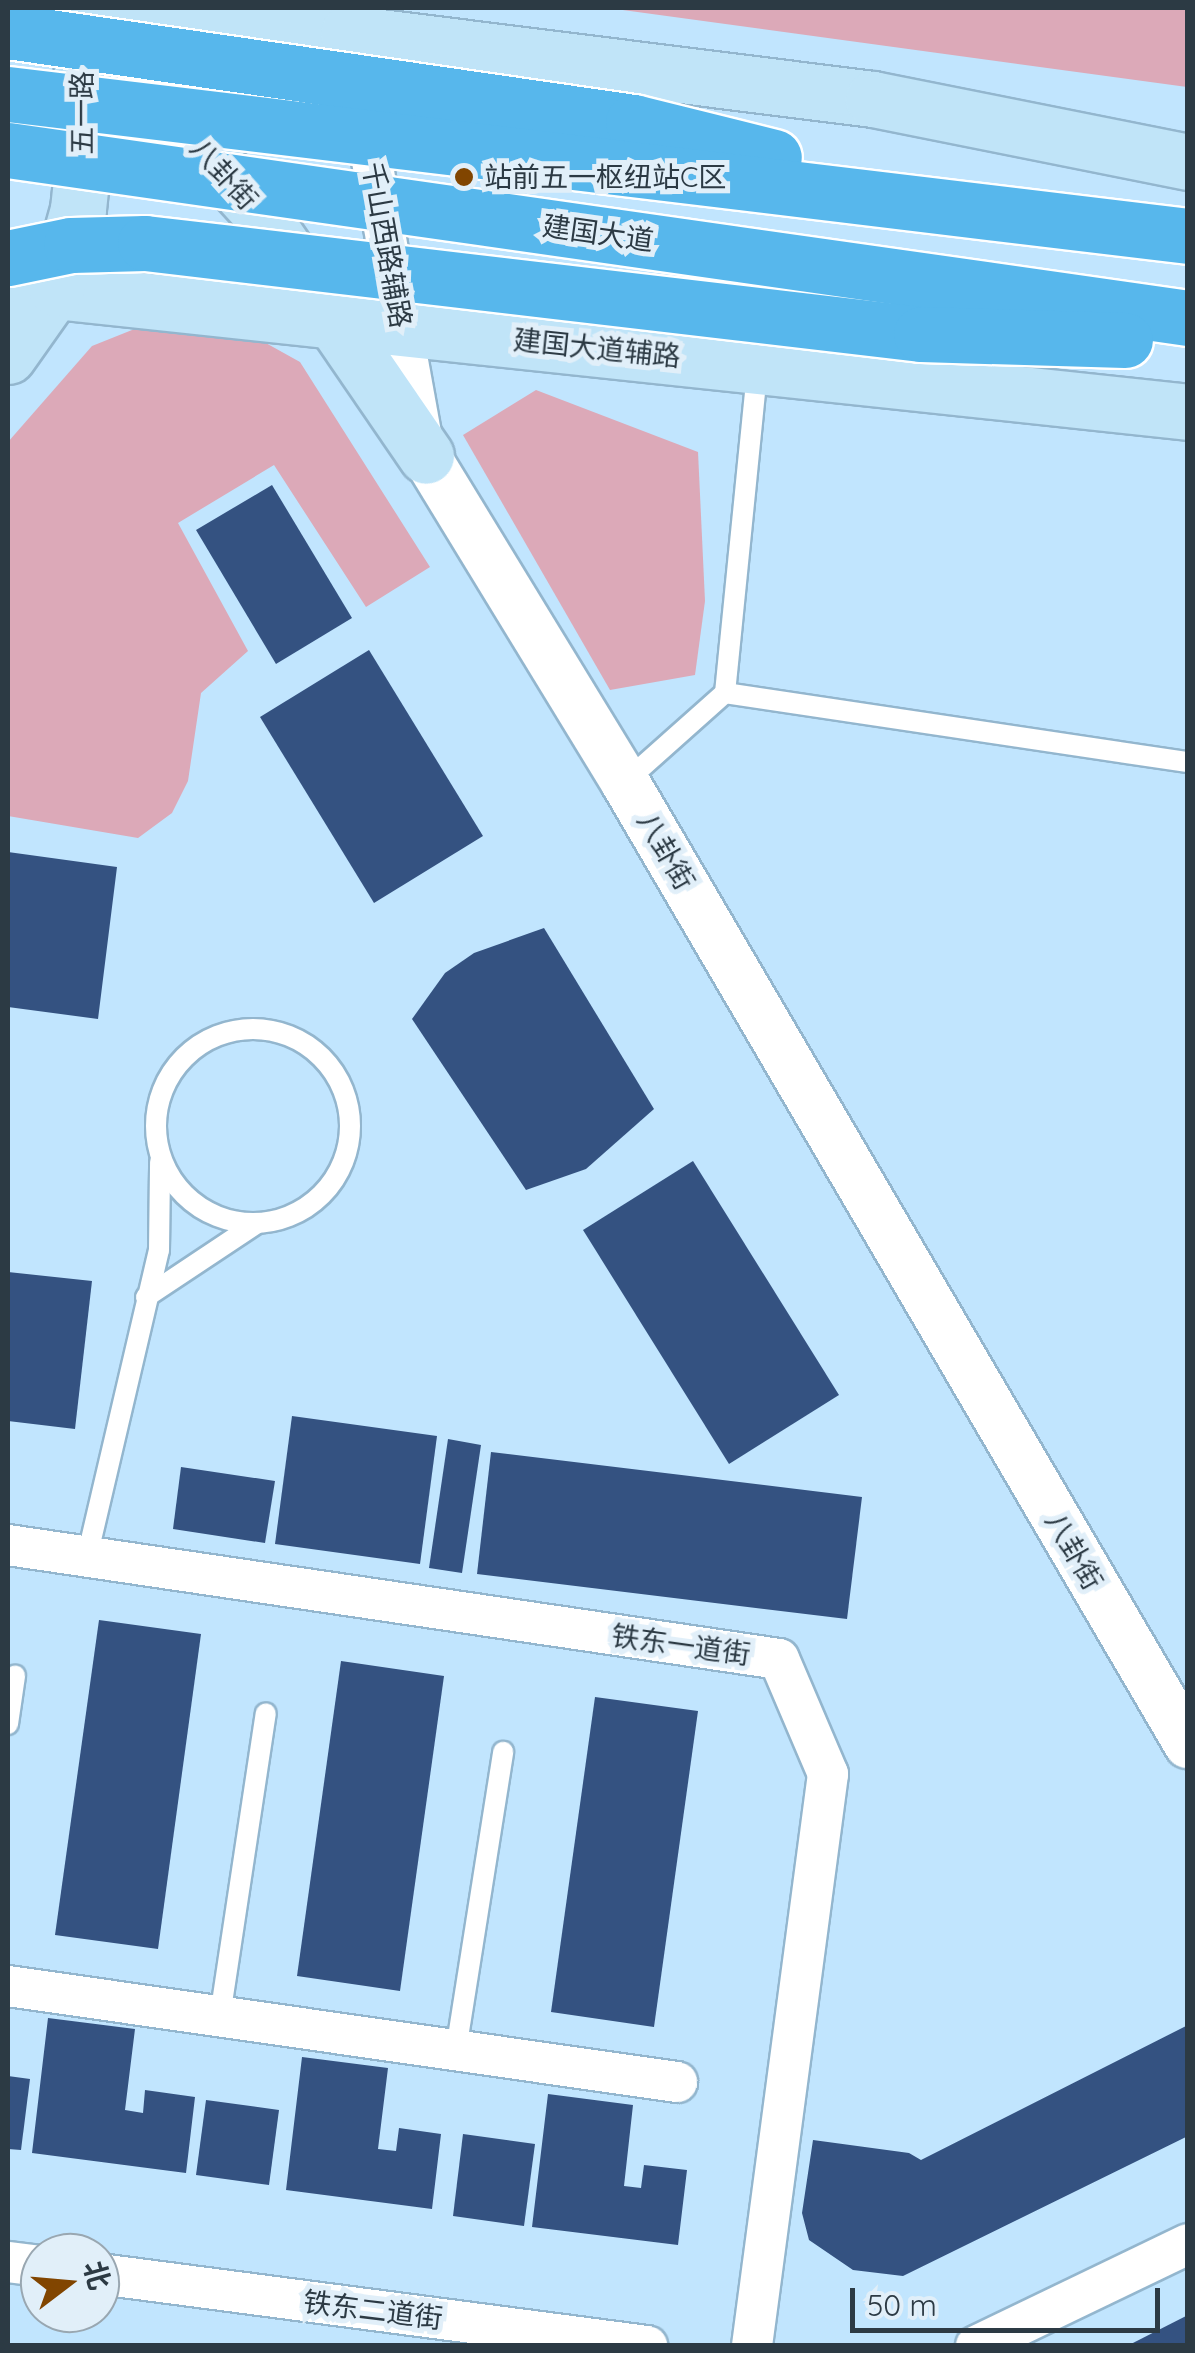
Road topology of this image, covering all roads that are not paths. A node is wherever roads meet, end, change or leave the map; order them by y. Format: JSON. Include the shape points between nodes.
{"nodes":[{"id":1,"x":71,"y":8,"type":"edge"},
{"id":2,"x":346,"y":20,"type":"edge"},
{"id":3,"x":8,"y":30,"type":"edge"},
{"id":4,"x":8,"y":94,"type":"edge"},
{"id":5,"x":8,"y":150,"type":"edge"},
{"id":6,"x":1188,"y":162,"type":"edge"},
{"id":7,"x":1005,"y":214,"type":"junction"},
{"id":8,"x":1188,"y":236,"type":"edge"},
{"id":9,"x":8,"y":258,"type":"edge"},
{"id":10,"x":32,"y":287,"type":"edge"},
{"id":11,"x":1188,"y":318,"type":"edge"},
{"id":12,"x":338,"y":324,"type":"junction"},
{"id":13,"x":402,"y":327,"type":"junction"},
{"id":14,"x":1188,"y":342,"type":"edge"},
{"id":15,"x":8,"y":356,"type":"edge"},
{"id":16,"x":757,"y":366,"type":"junction"},
{"id":17,"x":1188,"y":412,"type":"edge"},
{"id":18,"x":426,"y":456,"type":"junction"},
{"id":19,"x":725,"y":693,"type":"junction"},
{"id":20,"x":1188,"y":762,"type":"edge"},
{"id":21,"x":625,"y":782,"type":"junction"},
{"id":22,"x":160,"y":1157,"type":"junction"},
{"id":23,"x":256,"y":1224,"type":"junction"},
{"id":24,"x":146,"y":1297,"type":"junction"},
{"id":25,"x":8,"y":1545,"type":"edge"},
{"id":26,"x":87,"y":1556,"type":"junction"},
{"id":27,"x":15,"y":1676,"type":"dead end"},
{"id":28,"x":266,"y":1713,"type":"dead end"},
{"id":29,"x":8,"y":1724,"type":"edge"},
{"id":30,"x":1188,"y":1744,"type":"edge"},
{"id":31,"x":502,"y":1752,"type":"dead end"},
{"id":32,"x":8,"y":1986,"type":"edge"},
{"id":33,"x":220,"y":2016,"type":"junction"},
{"id":34,"x":456,"y":2050,"type":"junction"},
{"id":35,"x":677,"y":2082,"type":"dead end"},
{"id":36,"x":1188,"y":2244,"type":"edge"},
{"id":37,"x":120,"y":2277,"type":"edge"},
{"id":38,"x":473,"y":2334,"type":"edge"},
{"id":39,"x":647,"y":2346,"type":"edge"},
{"id":40,"x":752,"y":2346,"type":"edge"},
{"id":41,"x":976,"y":2346,"type":"edge"}],
"edges":[{"from":1,"to":2,"type":"main road"},
{"from":1,"to":5,"type":"main road","name":"五一路"},
{"from":1,"to":10,"type":"main road","name":"五一路","via":[[85,77],[78,209]]},
{"from":1,"to":12,"type":"main road","name":"八卦街","via":[[256,209]]},
{"from":2,"to":6,"type":"main road","via":[[873,99]]},
{"from":2,"to":13,"type":"street","name":"千山西路辅路"},
{"from":3,"to":7,"type":"highway","bridge":true,"via":[[633,122]]},
{"from":4,"to":7,"type":"highway","bridge":true},
{"from":5,"to":11,"type":"highway","name":"建国大道","bridge":true},
{"from":7,"to":8,"type":"highway","bridge":true},
{"from":9,"to":14,"type":"highway","bridge":true,"via":[[71,245],[146,243],[920,334]]},
{"from":10,"to":12,"type":"main road","name":"建国大道辅路"},
{"from":10,"to":15,"type":"main road","name":"五一路"},
{"from":12,"to":13,"type":"main road","name":"建国大道辅路"},
{"from":12,"to":18,"type":"main road","name":"八卦街"},
{"from":13,"to":16,"type":"main road","name":"建国大道辅路"},
{"from":13,"to":18,"type":"street","name":"千山西路辅路"},
{"from":16,"to":17,"type":"main road","name":"建国大道辅路"},
{"from":16,"to":19,"type":"lane"},
{"from":18,"to":21,"type":"street","name":"八卦街"},
{"from":19,"to":20,"type":"lane"},
{"from":19,"to":21,"type":"lane"},
{"from":21,"to":30,"type":"street","name":"八卦街"},
{"from":22,"to":23,"type":"lane","via":[[174,1185],[197,1206],[225,1220]]},
{"from":22,"to":23,"type":"lane","via":[[160,1094],[197,1045],[258,1028],[291,1036],[319,1054],[340,1080],[349,1145],[337,1176],[315,1202],[287,1218]]},
{"from":22,"to":24,"type":"lane","via":[[159,1250]]},
{"from":23,"to":24,"type":"lane"},
{"from":24,"to":26,"type":"lane"},
{"from":25,"to":26,"type":"street","name":"铁东一道街"},
{"from":26,"to":40,"type":"street","name":"铁东一道街","via":[[779,1660],[828,1774]]},
{"from":27,"to":29,"type":"lane"},
{"from":28,"to":33,"type":"lane"},
{"from":31,"to":34,"type":"lane"},
{"from":32,"to":33,"type":"street"},
{"from":33,"to":34,"type":"street"},
{"from":34,"to":35,"type":"street"},
{"from":36,"to":41,"type":"street"},
{"from":37,"to":38,"type":"street","name":"铁东二道街"},
{"from":38,"to":39,"type":"street","name":"铁东二道街"}]}
